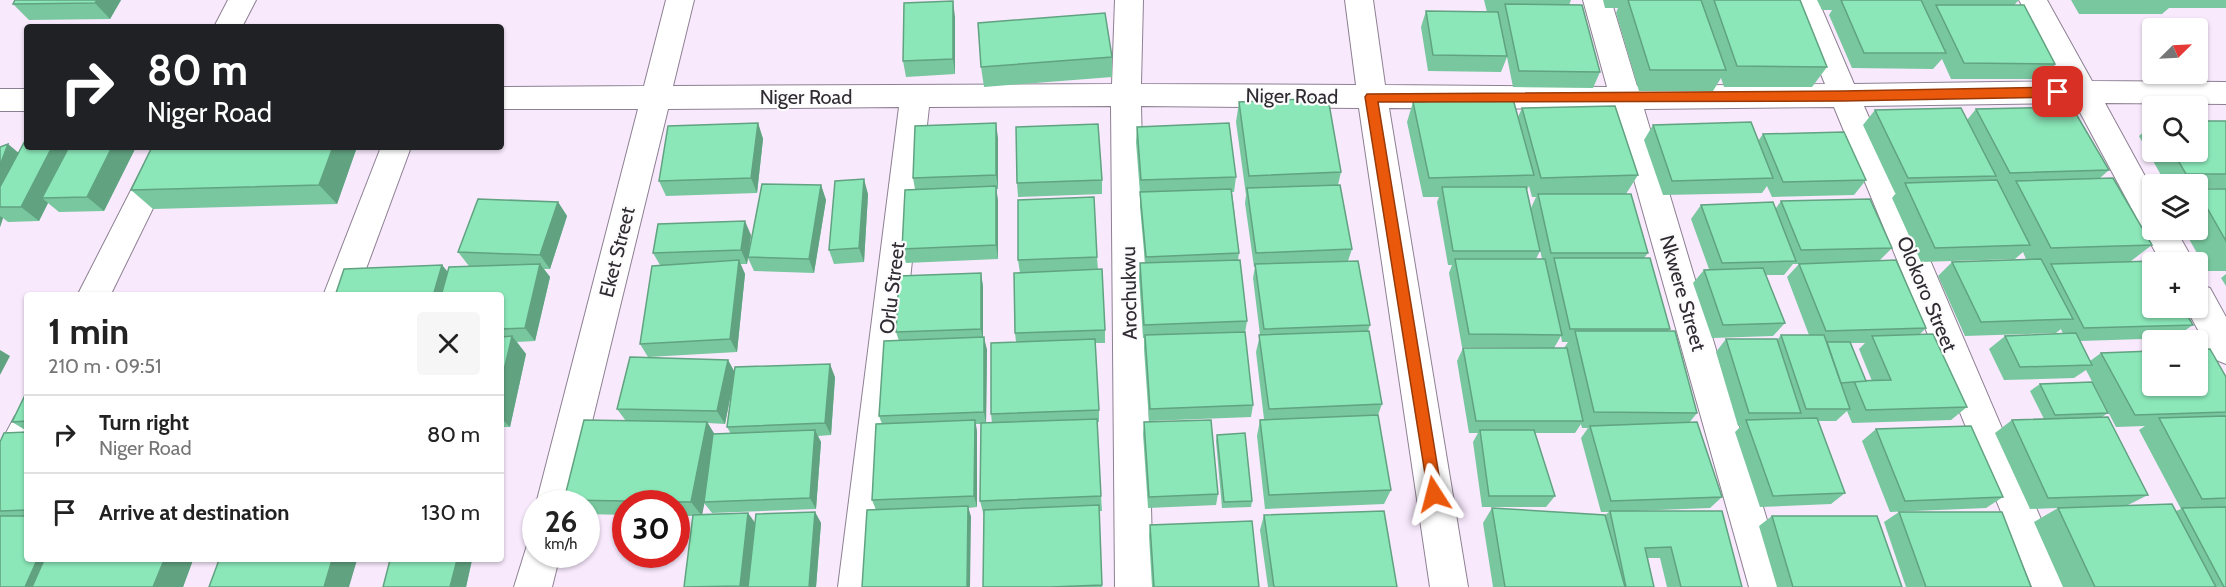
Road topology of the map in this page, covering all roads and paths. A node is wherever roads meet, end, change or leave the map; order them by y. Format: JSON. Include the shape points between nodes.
{"nodes":[{"id":1,"x":242,"y":0,"type":"edge"},
{"id":2,"x":680,"y":0,"type":"edge"},
{"id":3,"x":1129,"y":0,"type":"edge"},
{"id":4,"x":1359,"y":0,"type":"edge"},
{"id":5,"x":1597,"y":0,"type":"edge"},
{"id":6,"x":1804,"y":0,"type":"edge"},
{"id":7,"x":2033,"y":0,"type":"edge"},
{"id":8,"x":230,"y":24,"type":"edge"},
{"id":9,"x":2082,"y":92,"type":"junction"},
{"id":10,"x":2226,"y":93,"type":"edge"},
{"id":11,"x":1126,"y":94,"type":"junction"},
{"id":12,"x":656,"y":96,"type":"junction"},
{"id":13,"x":1843,"y":96,"type":"junction"},
{"id":14,"x":915,"y":97,"type":"junction"},
{"id":15,"x":1371,"y":97,"type":"junction"},
{"id":16,"x":504,"y":98,"type":"edge"},
{"id":17,"x":1627,"y":98,"type":"junction"},
{"id":18,"x":0,"y":100,"type":"edge"},
{"id":19,"x":24,"y":100,"type":"edge"},
{"id":20,"x":166,"y":150,"type":"edge"},
{"id":21,"x":395,"y":150,"type":"edge"},
{"id":22,"x":2142,"y":199,"type":"edge"},
{"id":23,"x":95,"y":292,"type":"edge"},
{"id":24,"x":341,"y":292,"type":"edge"},
{"id":25,"x":2208,"y":316,"type":"edge"},
{"id":26,"x":2226,"y":349,"type":"edge"},
{"id":27,"x":24,"y":433,"type":"edge"},
{"id":28,"x":0,"y":480,"type":"edge"},
{"id":29,"x":558,"y":490,"type":"edge"},
{"id":30,"x":538,"y":568,"type":"edge"},
{"id":31,"x":533,"y":587,"type":"edge"},
{"id":32,"x":857,"y":587,"type":"edge"},
{"id":33,"x":1134,"y":587,"type":"edge"},
{"id":34,"x":1449,"y":587,"type":"edge"},
{"id":35,"x":1768,"y":587,"type":"edge"},
{"id":36,"x":2051,"y":587,"type":"edge"}],
"edges":[{"from":1,"to":8,"type":"street"},
{"from":2,"to":12,"type":"street","name":"Eket Street"},
{"from":3,"to":11,"type":"street","name":"Arochukwu"},
{"from":4,"to":15,"type":"street"},
{"from":5,"to":17,"type":"street","name":"Nkwere Street"},
{"from":6,"to":13,"type":"street","name":"Olokoro Street"},
{"from":7,"to":9,"type":"street"},
{"from":9,"to":10,"type":"street","name":"Niger Road"},
{"from":9,"to":13,"type":"street","name":"Niger Road"},
{"from":9,"to":22,"type":"street"},
{"from":11,"to":14,"type":"street","name":"Niger Road"},
{"from":11,"to":15,"type":"street","name":"Niger Road"},
{"from":11,"to":33,"type":"street","name":"Arochukwu"},
{"from":12,"to":14,"type":"street","name":"Niger Road"},
{"from":12,"to":16,"type":"street","name":"Niger Road"},
{"from":12,"to":29,"type":"street","name":"Eket Street"},
{"from":13,"to":17,"type":"street","name":"Niger Road"},
{"from":13,"to":36,"type":"street","name":"Olokoro Street"},
{"from":14,"to":32,"type":"street","name":"Orlu Street"},
{"from":15,"to":17,"type":"street","name":"Niger Road"},
{"from":15,"to":34,"type":"street"},
{"from":17,"to":35,"type":"street","name":"Nkwere Street"},
{"from":18,"to":19,"type":"street"},
{"from":20,"to":23,"type":"street"},
{"from":21,"to":24,"type":"street"},
{"from":25,"to":26,"type":"street"},
{"from":27,"to":28,"type":"street"},
{"from":30,"to":31,"type":"street"}]}
